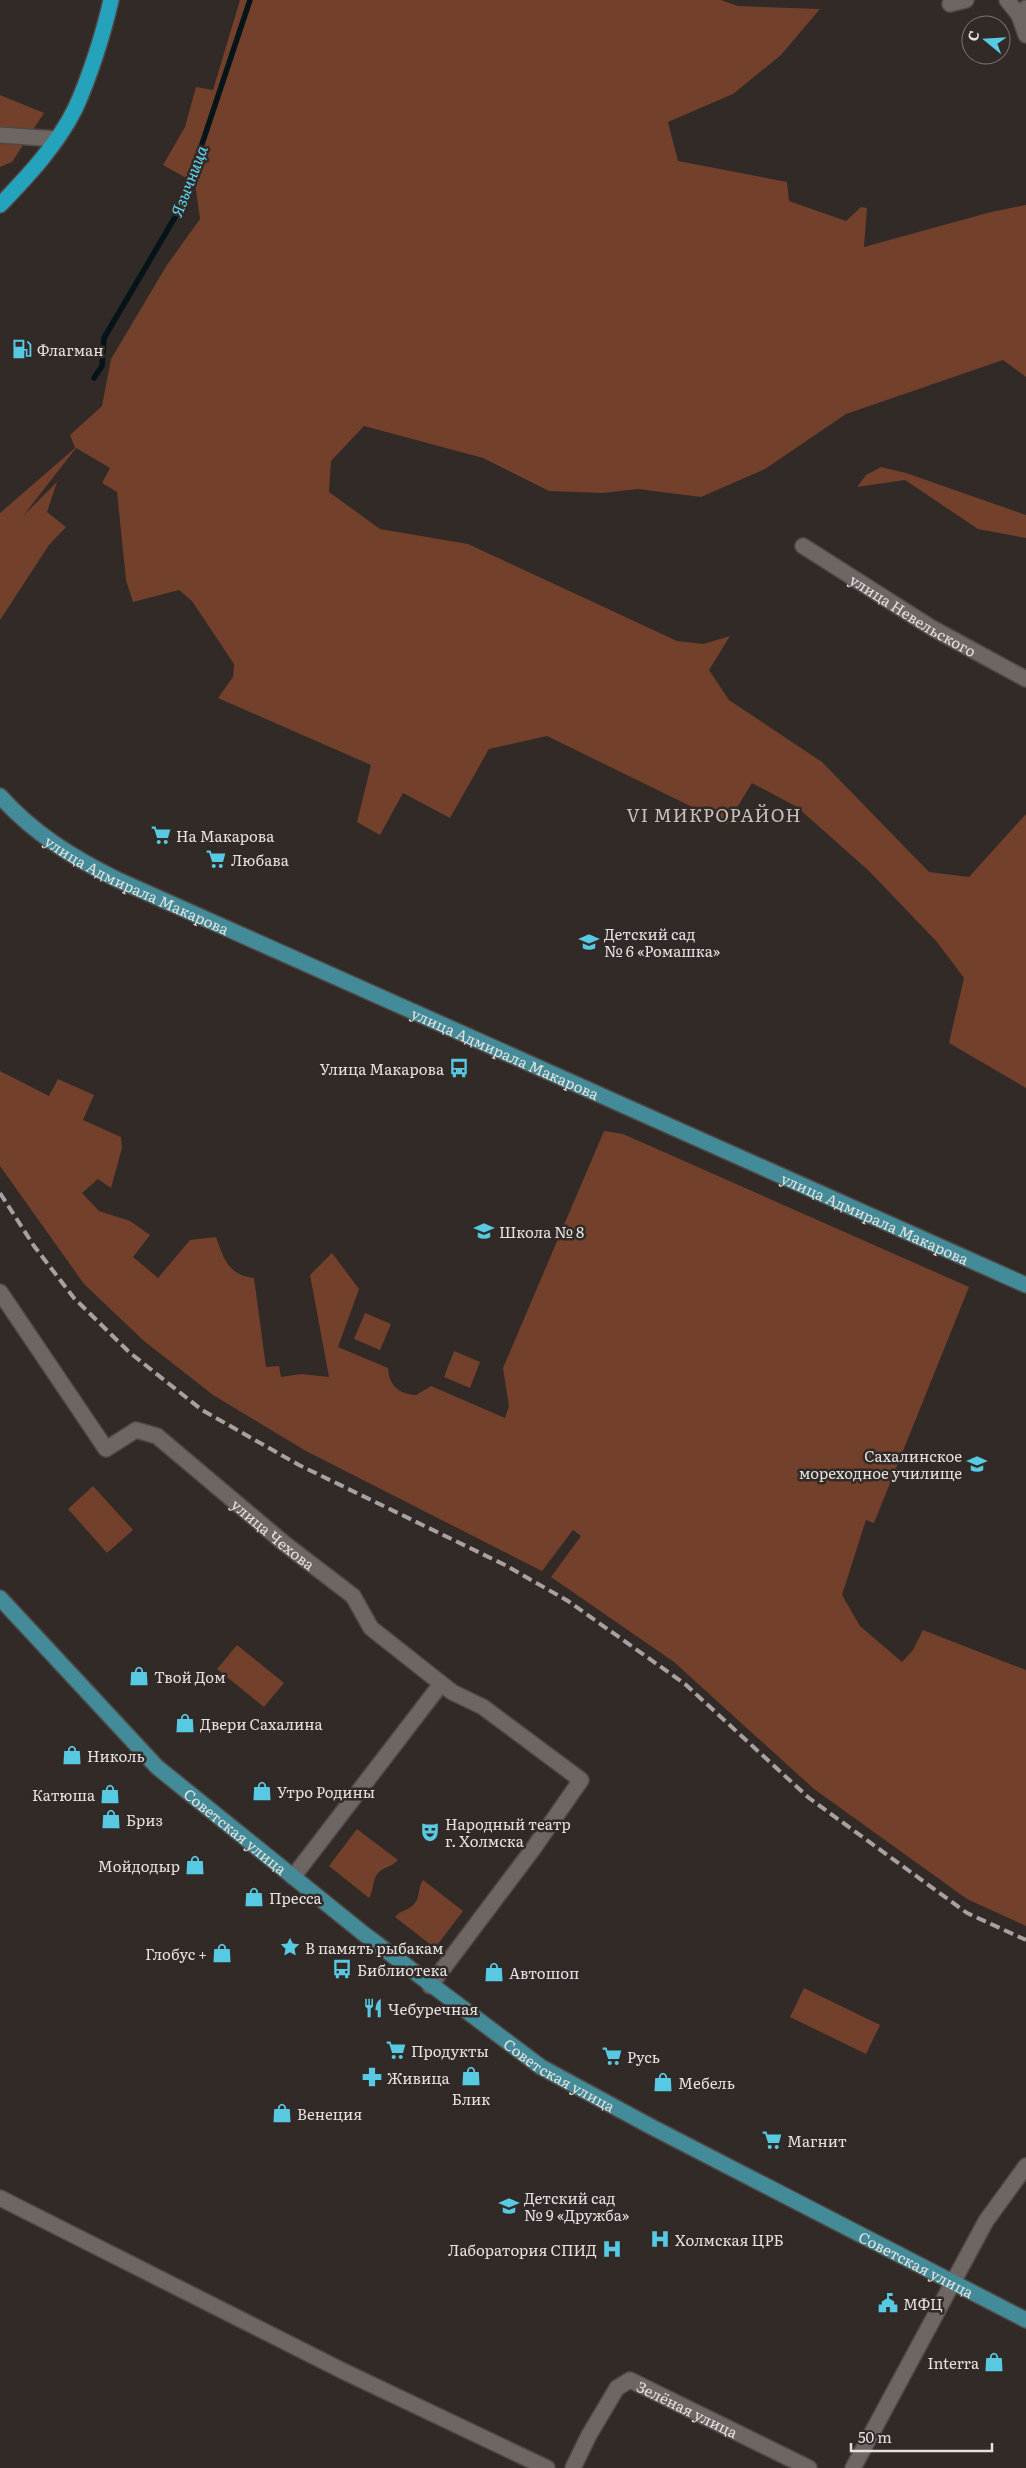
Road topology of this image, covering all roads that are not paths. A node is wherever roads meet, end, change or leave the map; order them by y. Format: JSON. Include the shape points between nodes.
{"nodes":[{"id":1,"x":111,"y":0,"type":"edge"},
{"id":2,"x":966,"y":0,"type":"edge"},
{"id":3,"x":1008,"y":0,"type":"edge"},
{"id":4,"x":950,"y":4,"type":"dead end"},
{"id":5,"x":1023,"y":11,"type":"edge"},
{"id":6,"x":1026,"y":35,"type":"edge"},
{"id":7,"x":0,"y":135,"type":"edge"},
{"id":8,"x":56,"y":139,"type":"junction"},
{"id":9,"x":0,"y":205,"type":"edge"},
{"id":10,"x":803,"y":546,"type":"dead end"},
{"id":11,"x":1026,"y":679,"type":"edge"},
{"id":12,"x":0,"y":796,"type":"edge"},
{"id":13,"x":1026,"y":1284,"type":"edge"},
{"id":14,"x":0,"y":1292,"type":"edge"},
{"id":15,"x":0,"y":1598,"type":"edge"},
{"id":16,"x":441,"y":1684,"type":"junction"},
{"id":17,"x":293,"y":1877,"type":"junction"},
{"id":18,"x":430,"y":1986,"type":"junction"},
{"id":19,"x":1026,"y":2166,"type":"edge"},
{"id":20,"x":0,"y":2198,"type":"edge"},
{"id":21,"x":952,"y":2283,"type":"junction"},
{"id":22,"x":1026,"y":2320,"type":"edge"},
{"id":23,"x":547,"y":2468,"type":"edge"},
{"id":24,"x":573,"y":2468,"type":"edge"},
{"id":25,"x":809,"y":2468,"type":"edge"},
{"id":26,"x":853,"y":2468,"type":"edge"}],
"edges":[{"from":1,"to":8,"type":"highway","via":[[106,24],[75,108]]},
{"from":2,"to":4,"type":"street"},
{"from":3,"to":5,"type":"street"},
{"from":5,"to":6,"type":"street"},
{"from":7,"to":8,"type":"street"},
{"from":8,"to":9,"type":"highway","via":[[30,174]]},
{"from":10,"to":11,"type":"street","name":"улица Невельского","via":[[932,628]]},
{"from":12,"to":13,"type":"main road","name":"улица Адмирала Макарова","via":[[18,816],[51,843],[116,879]]},
{"from":14,"to":16,"type":"street","name":"улица Чехова","via":[[106,1449],[136,1430],[157,1436],[285,1544],[353,1596],[371,1628]]},
{"from":15,"to":17,"type":"main road","name":"Советская улица","via":[[157,1767]]},
{"from":16,"to":17,"type":"street"},
{"from":16,"to":18,"type":"street","name":"улица Чехова","via":[[483,1707],[581,1780]]},
{"from":17,"to":18,"type":"main road","name":"Советская улица"},
{"from":18,"to":21,"type":"main road","name":"Советская улица","via":[[541,2067]]},
{"from":19,"to":21,"type":"street","via":[[986,2221]]},
{"from":20,"to":23,"type":"street","via":[[343,2372]]},
{"from":21,"to":22,"type":"main road","name":"Советская улица"},
{"from":21,"to":26,"type":"street"},
{"from":24,"to":25,"type":"street","name":"Зелёная улица","via":[[617,2388],[630,2380]]}]}
